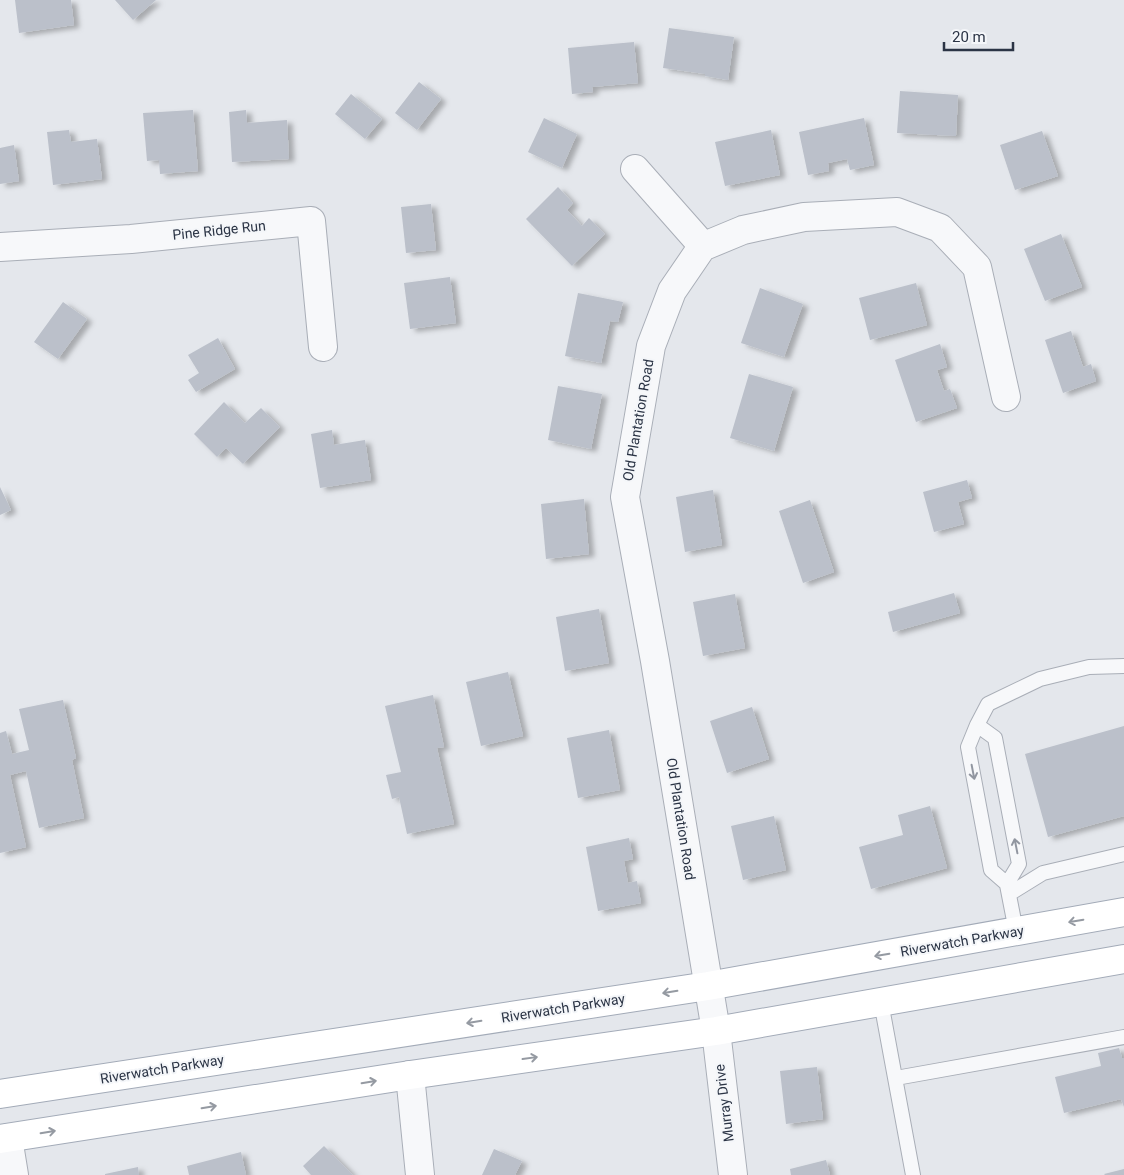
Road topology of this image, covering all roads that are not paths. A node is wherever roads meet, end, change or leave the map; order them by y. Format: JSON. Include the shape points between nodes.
{"nodes":[{"id":1,"x":636,"y":169,"type":"dead end"},
{"id":2,"x":703,"y":246,"type":"junction"},
{"id":3,"x":0,"y":247,"type":"edge"},
{"id":4,"x":323,"y":348,"type":"dead end"},
{"id":5,"x":1006,"y":398,"type":"dead end"},
{"id":6,"x":1124,"y":666,"type":"edge"},
{"id":7,"x":977,"y":725,"type":"junction"},
{"id":8,"x":1124,"y":854,"type":"edge"},
{"id":9,"x":1008,"y":889,"type":"junction"},
{"id":10,"x":1124,"y":912,"type":"edge"},
{"id":11,"x":1016,"y":931,"type":"junction"},
{"id":12,"x":1124,"y":959,"type":"edge"},
{"id":13,"x":708,"y":986,"type":"junction"},
{"id":14,"x":880,"y":1002,"type":"junction"},
{"id":15,"x":716,"y":1031,"type":"junction"},
{"id":16,"x":1124,"y":1037,"type":"edge"},
{"id":17,"x":410,"y":1075,"type":"junction"},
{"id":18,"x":896,"y":1078,"type":"junction"},
{"id":19,"x":0,"y":1094,"type":"edge"},
{"id":20,"x":4,"y":1138,"type":"edge"},
{"id":21,"x":14,"y":1175,"type":"edge"},
{"id":22,"x":420,"y":1175,"type":"edge"},
{"id":23,"x":732,"y":1175,"type":"edge"},
{"id":24,"x":913,"y":1175,"type":"edge"}],
"edges":[{"from":1,"to":2,"type":"street"},
{"from":2,"to":5,"type":"street","via":[[743,230],[804,218],[897,212],[940,228],[977,267]]},
{"from":2,"to":13,"type":"street","name":"Old Plantation Road","via":[[672,291],[651,346],[625,497]]},
{"from":3,"to":4,"type":"street","name":"Pine Ridge Run","via":[[311,220]]},
{"from":6,"to":7,"type":"lane","via":[[1089,667],[1040,679],[988,704]]},
{"from":7,"to":9,"type":"lane","one_way":true,"via":[[968,747],[991,870]]},
{"from":9,"to":7,"type":"lane","one_way":true,"via":[[1020,864],[995,738]]},
{"from":8,"to":9,"type":"lane","via":[[1042,873]]},
{"from":9,"to":11,"type":"lane"},
{"from":10,"to":11,"type":"main road","name":"Riverwatch Parkway","one_way":true},
{"from":11,"to":13,"type":"main road","name":"Riverwatch Parkway","one_way":true},
{"from":12,"to":14,"type":"main road"},
{"from":13,"to":15,"type":"street","name":"Old Plantation Road"},
{"from":13,"to":19,"type":"main road","name":"Riverwatch Parkway","one_way":true},
{"from":14,"to":15,"type":"main road"},
{"from":14,"to":18,"type":"lane"},
{"from":17,"to":15,"type":"main road","one_way":true},
{"from":15,"to":23,"type":"street","name":"Murray Drive"},
{"from":16,"to":18,"type":"lane"},
{"from":20,"to":17,"type":"main road","one_way":true},
{"from":17,"to":22,"type":"street"},
{"from":18,"to":24,"type":"lane"},
{"from":20,"to":21,"type":"street"}]}
